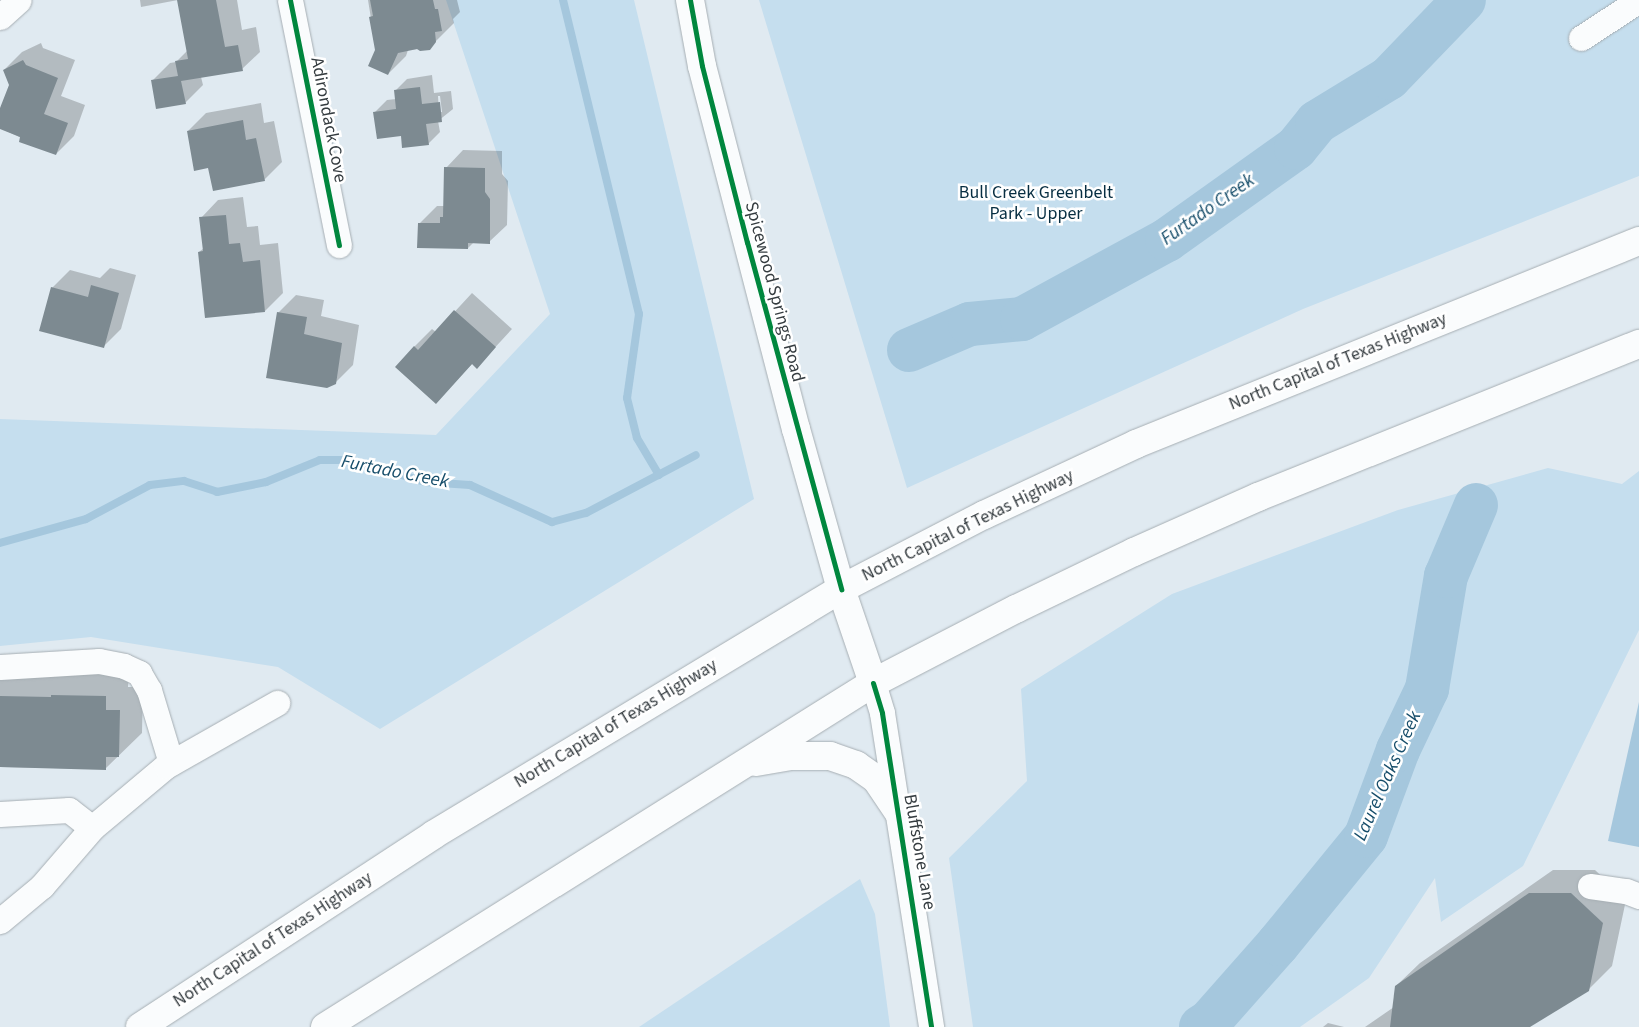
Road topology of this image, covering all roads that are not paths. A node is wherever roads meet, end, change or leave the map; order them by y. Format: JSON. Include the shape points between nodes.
{"nodes":[{"id":1,"x":19,"y":0,"type":"edge"},
{"id":2,"x":290,"y":0,"type":"edge"},
{"id":3,"x":690,"y":0,"type":"edge"},
{"id":4,"x":1639,"y":0,"type":"edge"},
{"id":5,"x":0,"y":16,"type":"edge"},
{"id":6,"x":1581,"y":38,"type":"dead end"},
{"id":7,"x":1639,"y":241,"type":"edge"},
{"id":8,"x":339,"y":245,"type":"dead end"},
{"id":9,"x":1639,"y":344,"type":"edge"},
{"id":10,"x":841,"y":589,"type":"junction"},
{"id":11,"x":0,"y":667,"type":"edge"},
{"id":12,"x":873,"y":683,"type":"junction"},
{"id":13,"x":277,"y":703,"type":"dead end"},
{"id":14,"x":172,"y":763,"type":"junction"},
{"id":15,"x":745,"y":764,"type":"junction"},
{"id":16,"x":898,"y":812,"type":"junction"},
{"id":17,"x":0,"y":814,"type":"edge"},
{"id":18,"x":92,"y":828,"type":"junction"},
{"id":19,"x":1590,"y":886,"type":"dead end"},
{"id":20,"x":1639,"y":896,"type":"edge"},
{"id":21,"x":0,"y":921,"type":"edge"},
{"id":22,"x":140,"y":1027,"type":"edge"},
{"id":23,"x":325,"y":1027,"type":"edge"},
{"id":24,"x":931,"y":1027,"type":"edge"}],
"edges":[{"from":1,"to":5,"type":"street"},
{"from":2,"to":8,"type":"street","name":"Adirondack Cove"},
{"from":3,"to":10,"type":"main road","name":"Spicewood Springs Road","via":[[702,66],[744,233]]},
{"from":4,"to":6,"type":"street"},
{"from":7,"to":10,"type":"main road","name":"North Capital of Texas Highway","via":[[1136,444],[984,515]]},
{"from":9,"to":12,"type":"main road","via":[[1240,505],[1025,605]]},
{"from":10,"to":12,"type":"main road","name":"Spicewood Springs Road"},
{"from":10,"to":22,"type":"main road","name":"North Capital of Texas Highway","via":[[433,835]]},
{"from":11,"to":14,"type":"street","via":[[99,661],[139,673],[149,690]]},
{"from":12,"to":15,"type":"main road"},
{"from":12,"to":16,"type":"street","name":"Bluffstone Lane","via":[[882,713]]},
{"from":13,"to":14,"type":"street"},
{"from":14,"to":18,"type":"street"},
{"from":15,"to":16,"type":"main road","via":[[789,756],[830,756],[856,765],[876,779]]},
{"from":15,"to":23,"type":"main road"},
{"from":16,"to":24,"type":"street","name":"Bluffstone Lane"},
{"from":17,"to":18,"type":"street","via":[[69,810]]},
{"from":18,"to":21,"type":"street","via":[[42,886]]},
{"from":19,"to":20,"type":"street"}]}
